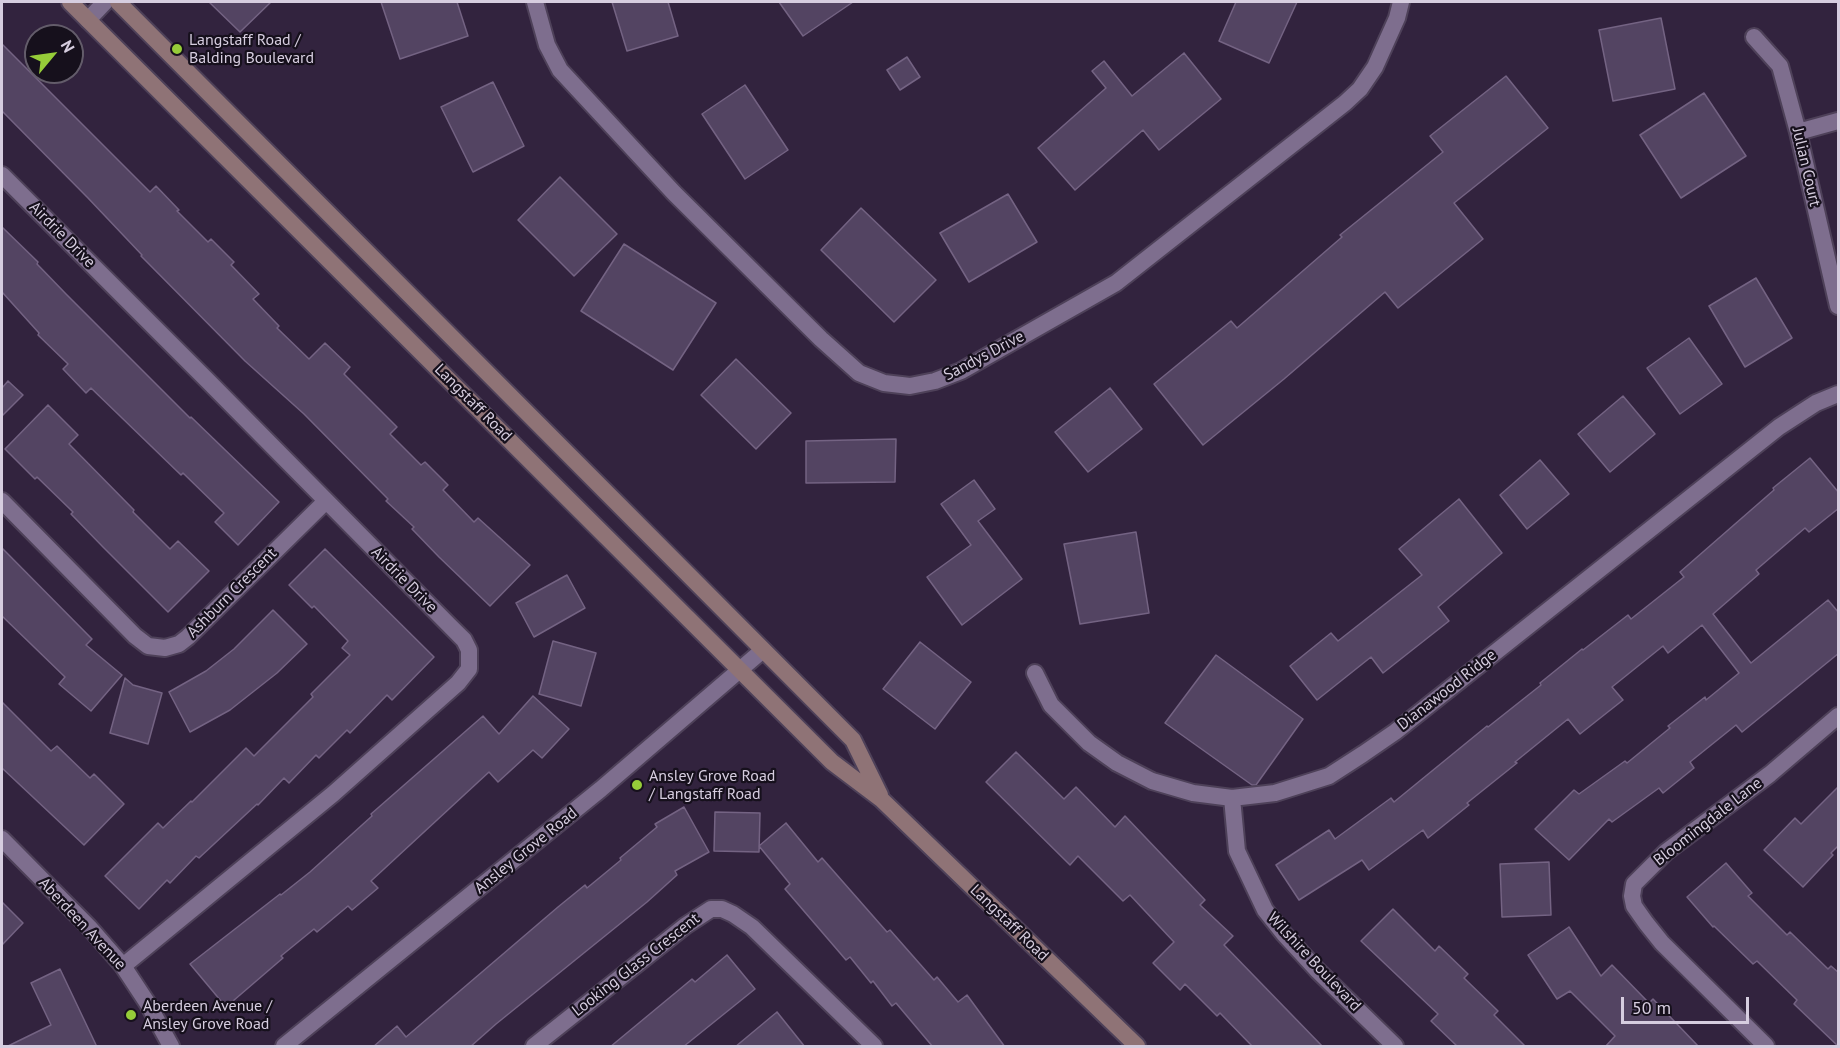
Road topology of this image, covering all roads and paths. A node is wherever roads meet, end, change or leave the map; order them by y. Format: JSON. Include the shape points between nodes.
{"nodes":[{"id":1,"x":70,"y":2,"type":"edge"},
{"id":2,"x":105,"y":2,"type":"edge"},
{"id":3,"x":118,"y":2,"type":"edge"},
{"id":4,"x":535,"y":2,"type":"edge"},
{"id":5,"x":1401,"y":2,"type":"edge"},
{"id":6,"x":88,"y":20,"type":"junction"},
{"id":7,"x":1754,"y":37,"type":"dead end"},
{"id":8,"x":1839,"y":122,"type":"edge"},
{"id":9,"x":1798,"y":132,"type":"junction"},
{"id":10,"x":2,"y":175,"type":"edge"},
{"id":11,"x":1839,"y":306,"type":"edge"},
{"id":12,"x":1839,"y":394,"type":"edge"},
{"id":13,"x":2,"y":501,"type":"edge"},
{"id":14,"x":326,"y":501,"type":"junction"},
{"id":15,"x":763,"y":650,"type":"junction"},
{"id":16,"x":739,"y":670,"type":"junction"},
{"id":17,"x":1035,"y":673,"type":"dead end"},
{"id":18,"x":1839,"y":716,"type":"edge"},
{"id":19,"x":1232,"y":798,"type":"junction"},
{"id":20,"x":881,"y":799,"type":"junction"},
{"id":21,"x":2,"y":839,"type":"edge"},
{"id":22,"x":123,"y":966,"type":"junction"},
{"id":23,"x":171,"y":1047,"type":"edge"},
{"id":24,"x":284,"y":1047,"type":"edge"},
{"id":25,"x":534,"y":1047,"type":"edge"},
{"id":26,"x":874,"y":1047,"type":"edge"},
{"id":27,"x":1137,"y":1047,"type":"edge"},
{"id":28,"x":1395,"y":1047,"type":"edge"},
{"id":29,"x":1766,"y":1047,"type":"edge"}],
"edges":[{"from":1,"to":6,"type":"main road","name":"Langstaff Road"},
{"from":2,"to":6,"type":"street"},
{"from":3,"to":15,"type":"main road","name":"Langstaff Road"},
{"from":4,"to":5,"type":"street","name":"Sandys Drive","via":[[547,45],[560,70],[674,193],[859,373],[884,383],[910,387],[961,371],[1116,283],[1360,89],[1375,67]]},
{"from":6,"to":16,"type":"main road","name":"Langstaff Road"},
{"from":7,"to":9,"type":"street","name":"Julian Court","via":[[1779,66]]},
{"from":8,"to":9,"type":"street"},
{"from":9,"to":11,"type":"street","name":"Julian Court"},
{"from":10,"to":14,"type":"street","name":"Airdrie Drive"},
{"from":12,"to":19,"type":"street","name":"Dianawood Ridge","via":[[1816,403],[1779,427],[1364,754],[1329,776],[1275,793]]},
{"from":13,"to":14,"type":"street","name":"Ashburn Crescent","via":[[135,636],[148,646],[165,648],[188,637]]},
{"from":14,"to":22,"type":"street","name":"Airdrie Drive","via":[[464,640],[469,650],[469,669],[333,794]]},
{"from":15,"to":16,"type":"street","name":"Ansley Grove Road"},
{"from":15,"to":20,"type":"main road","name":"Langstaff Road","via":[[853,740]]},
{"from":16,"to":20,"type":"main road","name":"Langstaff Road","via":[[832,762]]},
{"from":16,"to":24,"type":"street","name":"Ansley Grove Road","via":[[601,789]]},
{"from":17,"to":19,"type":"street","name":"Dianawood Ridge","via":[[1051,705],[1089,743],[1117,763],[1152,781],[1193,793]]},
{"from":18,"to":29,"type":"street","name":"Bloomingdale Lane","via":[[1666,852],[1634,884],[1634,906],[1662,943]]},
{"from":19,"to":28,"type":"street","name":"Wilshire Boulevard","via":[[1237,850],[1265,910],[1318,971]]},
{"from":20,"to":27,"type":"main road","name":"Langstaff Road"},
{"from":21,"to":22,"type":"street","name":"Aberdeen Avenue"},
{"from":22,"to":23,"type":"street","name":"Aberdeen Avenue"},
{"from":25,"to":26,"type":"street","name":"Looking Glass Crescent","via":[[648,954],[711,909],[722,909],[752,927]]}]}
